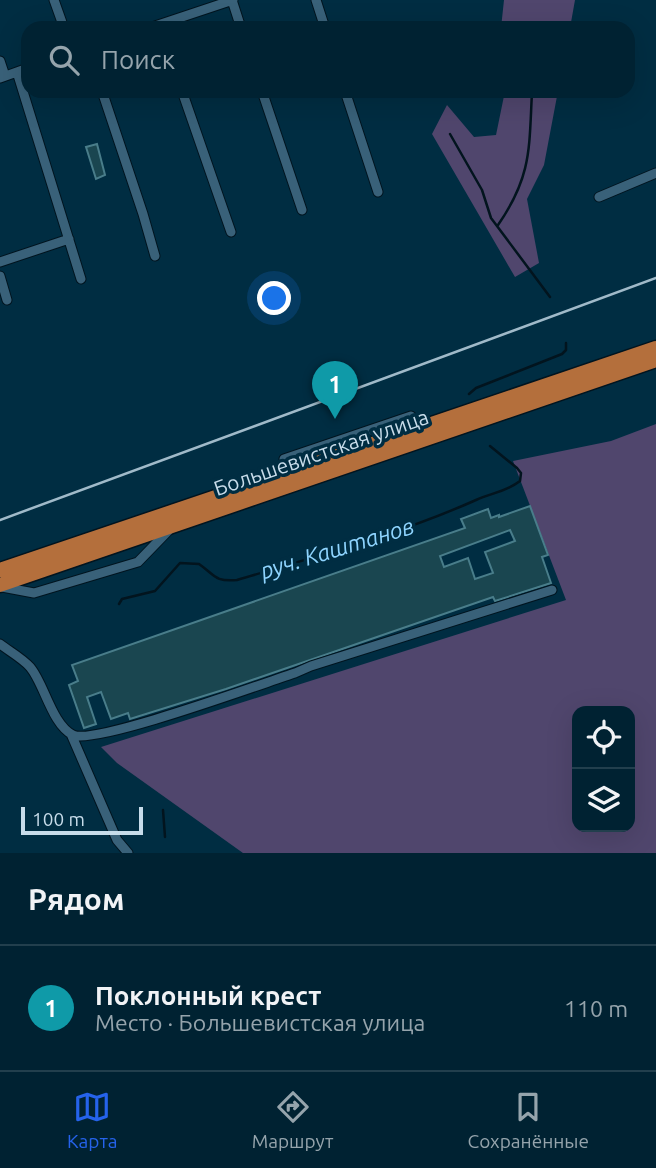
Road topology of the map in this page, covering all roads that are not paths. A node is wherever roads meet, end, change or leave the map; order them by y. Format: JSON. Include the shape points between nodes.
{"nodes":[{"id":1,"x":54,"y":0,"type":"edge"},
{"id":2,"x":233,"y":0,"type":"edge"},
{"id":3,"x":316,"y":0,"type":"edge"},
{"id":4,"x":213,"y":3,"type":"edge"},
{"id":5,"x":62,"y":21,"type":"edge"},
{"id":6,"x":172,"y":21,"type":"edge"},
{"id":7,"x":239,"y":21,"type":"edge"},
{"id":8,"x":323,"y":21,"type":"edge"},
{"id":9,"x":0,"y":61,"type":"edge"},
{"id":10,"x":21,"y":71,"type":"edge"},
{"id":11,"x":17,"y":72,"type":"junction"},
{"id":12,"x":3,"y":77,"type":"edge"},
{"id":13,"x":21,"y":85,"type":"edge"},
{"id":14,"x":25,"y":98,"type":"edge"},
{"id":15,"x":104,"y":98,"type":"edge"},
{"id":16,"x":184,"y":98,"type":"edge"},
{"id":17,"x":264,"y":98,"type":"edge"},
{"id":18,"x":347,"y":98,"type":"edge"},
{"id":19,"x":656,"y":173,"type":"edge"},
{"id":20,"x":377,"y":192,"type":"dead end"},
{"id":21,"x":598,"y":197,"type":"dead end"},
{"id":22,"x":302,"y":210,"type":"dead end"},
{"id":23,"x":231,"y":232,"type":"dead end"},
{"id":24,"x":69,"y":239,"type":"junction"},
{"id":25,"x":155,"y":256,"type":"dead end"},
{"id":26,"x":0,"y":262,"type":"edge"},
{"id":27,"x":0,"y":276,"type":"edge"},
{"id":28,"x":81,"y":279,"type":"dead end"},
{"id":29,"x":7,"y":300,"type":"dead end"},
{"id":30,"x":656,"y":348,"type":"edge"},
{"id":31,"x":656,"y":360,"type":"edge"},
{"id":32,"x":411,"y":416,"type":"dead end"},
{"id":33,"x":284,"y":459,"type":"dead end"},
{"id":34,"x":173,"y":525,"type":"junction"},
{"id":35,"x":0,"y":570,"type":"edge"},
{"id":36,"x":0,"y":586,"type":"edge"},
{"id":37,"x":552,"y":590,"type":"dead end"},
{"id":38,"x":0,"y":644,"type":"edge"},
{"id":39,"x":71,"y":734,"type":"junction"},
{"id":40,"x":128,"y":853,"type":"edge"}],
"edges":[{"from":1,"to":5,"type":"street"},
{"from":2,"to":4,"type":"street"},
{"from":2,"to":7,"type":"street"},
{"from":3,"to":8,"type":"street"},
{"from":4,"to":6,"type":"street"},
{"from":9,"to":12,"type":"street"},
{"from":10,"to":11,"type":"street"},
{"from":11,"to":12,"type":"street"},
{"from":11,"to":13,"type":"street"},
{"from":14,"to":24,"type":"street"},
{"from":15,"to":25,"type":"street"},
{"from":16,"to":23,"type":"street"},
{"from":17,"to":22,"type":"street"},
{"from":18,"to":20,"type":"street"},
{"from":19,"to":21,"type":"street"},
{"from":24,"to":26,"type":"street"},
{"from":24,"to":28,"type":"street"},
{"from":27,"to":29,"type":"street"},
{"from":30,"to":35,"type":"highway","name":"Большевистская улица"},
{"from":31,"to":34,"type":"highway","name":"Большевистская улица"},
{"from":32,"to":33,"type":"street"},
{"from":34,"to":36,"type":"highway","name":"Большевистская улица"},
{"from":34,"to":36,"type":"street","via":[[138,562],[34,593]]},
{"from":37,"to":39,"type":"street","via":[[128,728],[83,737]]},
{"from":38,"to":39,"type":"street","via":[[30,667]]},
{"from":39,"to":40,"type":"street","via":[[117,840]]}]}
